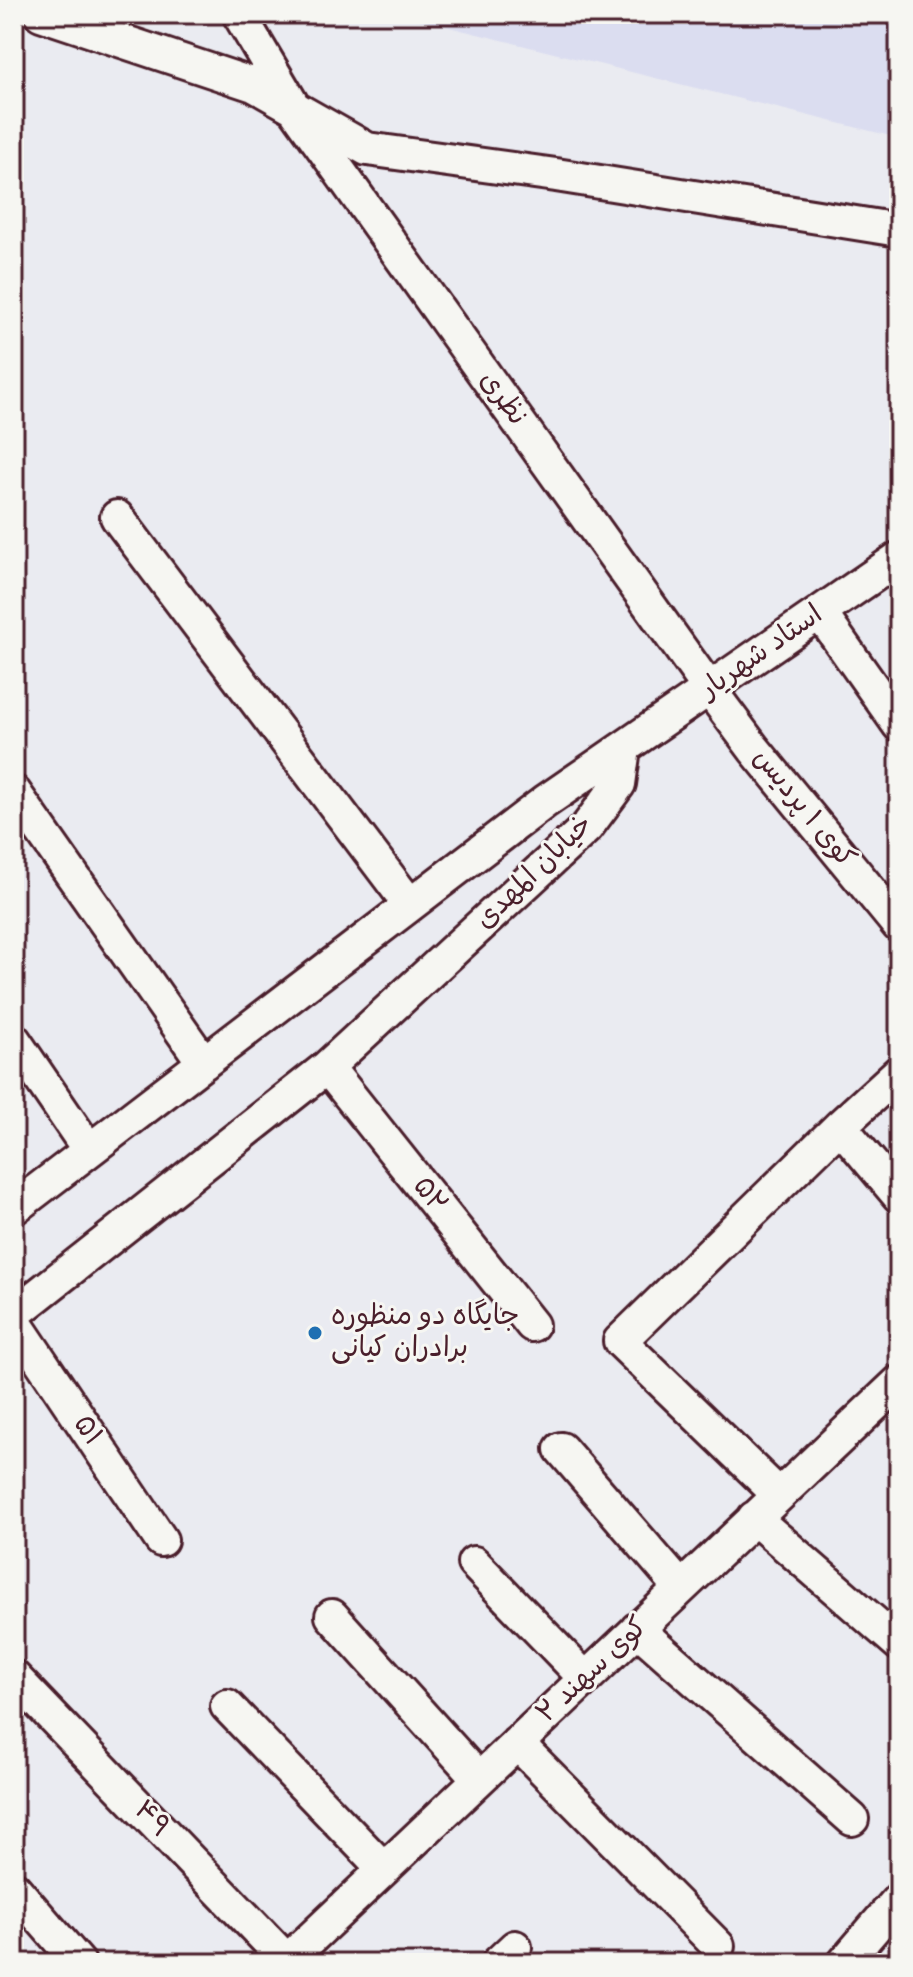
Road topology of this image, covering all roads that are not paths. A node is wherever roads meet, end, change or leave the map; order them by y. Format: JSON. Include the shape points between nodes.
{"nodes":[{"id":1,"x":41,"y":14,"type":"edge"},
{"id":2,"x":239,"y":14,"type":"edge"},
{"id":3,"x":295,"y":109,"type":"junction"},
{"id":4,"x":899,"y":230,"type":"edge"},
{"id":5,"x":117,"y":517,"type":"dead end"},
{"id":6,"x":899,"y":558,"type":"edge"},
{"id":7,"x":820,"y":613,"type":"junction"},
{"id":8,"x":710,"y":690,"type":"junction"},
{"id":9,"x":899,"y":725,"type":"edge"},
{"id":10,"x":624,"y":748,"type":"junction"},
{"id":11,"x":14,"y":792,"type":"edge"},
{"id":12,"x":410,"y":905,"type":"junction"},
{"id":13,"x":899,"y":926,"type":"edge"},
{"id":14,"x":14,"y":1040,"type":"edge"},
{"id":15,"x":204,"y":1063,"type":"junction"},
{"id":16,"x":327,"y":1067,"type":"junction"},
{"id":17,"x":899,"y":1072,"type":"edge"},
{"id":18,"x":840,"y":1126,"type":"junction"},
{"id":19,"x":89,"y":1150,"type":"junction"},
{"id":20,"x":899,"y":1196,"type":"edge"},
{"id":21,"x":14,"y":1208,"type":"edge"},
{"id":22,"x":14,"y":1314,"type":"edge"},
{"id":23,"x":14,"y":1321,"type":"edge"},
{"id":24,"x":532,"y":1325,"type":"dead end"},
{"id":25,"x":899,"y":1382,"type":"edge"},
{"id":26,"x":561,"y":1449,"type":"dead end"},
{"id":27,"x":779,"y":1495,"type":"junction"},
{"id":28,"x":754,"y":1518,"type":"junction"},
{"id":29,"x":161,"y":1540,"type":"dead end"},
{"id":30,"x":474,"y":1563,"type":"dead end"},
{"id":31,"x":681,"y":1588,"type":"junction"},
{"id":32,"x":332,"y":1616,"type":"dead end"},
{"id":33,"x":637,"y":1629,"type":"junction"},
{"id":34,"x":899,"y":1644,"type":"edge"},
{"id":35,"x":14,"y":1677,"type":"edge"},
{"id":36,"x":585,"y":1678,"type":"junction"},
{"id":37,"x":227,"y":1706,"type":"dead end"},
{"id":38,"x":517,"y":1743,"type":"junction"},
{"id":39,"x":479,"y":1779,"type":"junction"},
{"id":40,"x":852,"y":1819,"type":"dead end"},
{"id":41,"x":384,"y":1869,"type":"junction"},
{"id":42,"x":14,"y":1888,"type":"edge"},
{"id":43,"x":899,"y":1899,"type":"edge"},
{"id":44,"x":718,"y":1946,"type":"dead end"},
{"id":45,"x":288,"y":1962,"type":"edge"},
{"id":46,"x":79,"y":1963,"type":"edge"},
{"id":47,"x":844,"y":1963,"type":"edge"}],
"edges":[{"from":1,"to":3,"type":"street","via":[[254,85]]},
{"from":2,"to":3,"type":"street","name":"نظری"},
{"from":3,"to":4,"type":"street","via":[[367,149]]},
{"from":3,"to":8,"type":"street","name":"نظری"},
{"from":5,"to":12,"type":"street"},
{"from":6,"to":7,"type":"street","name":"استاد شهریار"},
{"from":7,"to":8,"type":"street","name":"استاد شهریار"},
{"from":7,"to":9,"type":"street"},
{"from":8,"to":10,"type":"street","name":"استاد شهریار"},
{"from":8,"to":13,"type":"street","name":"کوی ۱ پردیس"},
{"from":10,"to":12,"type":"street","name":"خیابان المهدی"},
{"from":10,"to":16,"type":"street","name":"خیابان المهدی","via":[[619,784],[587,827]]},
{"from":11,"to":15,"type":"street"},
{"from":12,"to":15,"type":"street","name":"خیابان المهدی"},
{"from":14,"to":19,"type":"street"},
{"from":15,"to":19,"type":"street","name":"خیابان المهدی"},
{"from":16,"to":22,"type":"street","name":"خیابان المهدی"},
{"from":16,"to":24,"type":"street","name":"۵۲"},
{"from":17,"to":18,"type":"street"},
{"from":18,"to":20,"type":"street"},
{"from":18,"to":27,"type":"street","via":[[620,1341]]},
{"from":19,"to":21,"type":"street","name":"خیابان المهدی"},
{"from":23,"to":29,"type":"street","name":"۵۱"},
{"from":25,"to":27,"type":"street","name":"کوی سهند ۲"},
{"from":26,"to":31,"type":"street"},
{"from":27,"to":28,"type":"street","name":"کوی سهند ۲"},
{"from":28,"to":31,"type":"street","name":"کوی سهند ۲"},
{"from":28,"to":34,"type":"street"},
{"from":30,"to":36,"type":"street"},
{"from":31,"to":33,"type":"street","name":"کوی سهند ۲"},
{"from":32,"to":39,"type":"street"},
{"from":33,"to":36,"type":"street","name":"کوی سهند ۲"},
{"from":33,"to":40,"type":"street"},
{"from":35,"to":45,"type":"street","name":"۴۹"},
{"from":36,"to":38,"type":"street","name":"کوی سهند ۲"},
{"from":37,"to":41,"type":"street"},
{"from":38,"to":39,"type":"street","name":"کوی سهند ۲"},
{"from":38,"to":44,"type":"street"},
{"from":39,"to":41,"type":"street","name":"کوی سهند ۲"},
{"from":41,"to":45,"type":"street","name":"کوی سهند ۲"},
{"from":42,"to":46,"type":"street"},
{"from":43,"to":47,"type":"street"}]}
